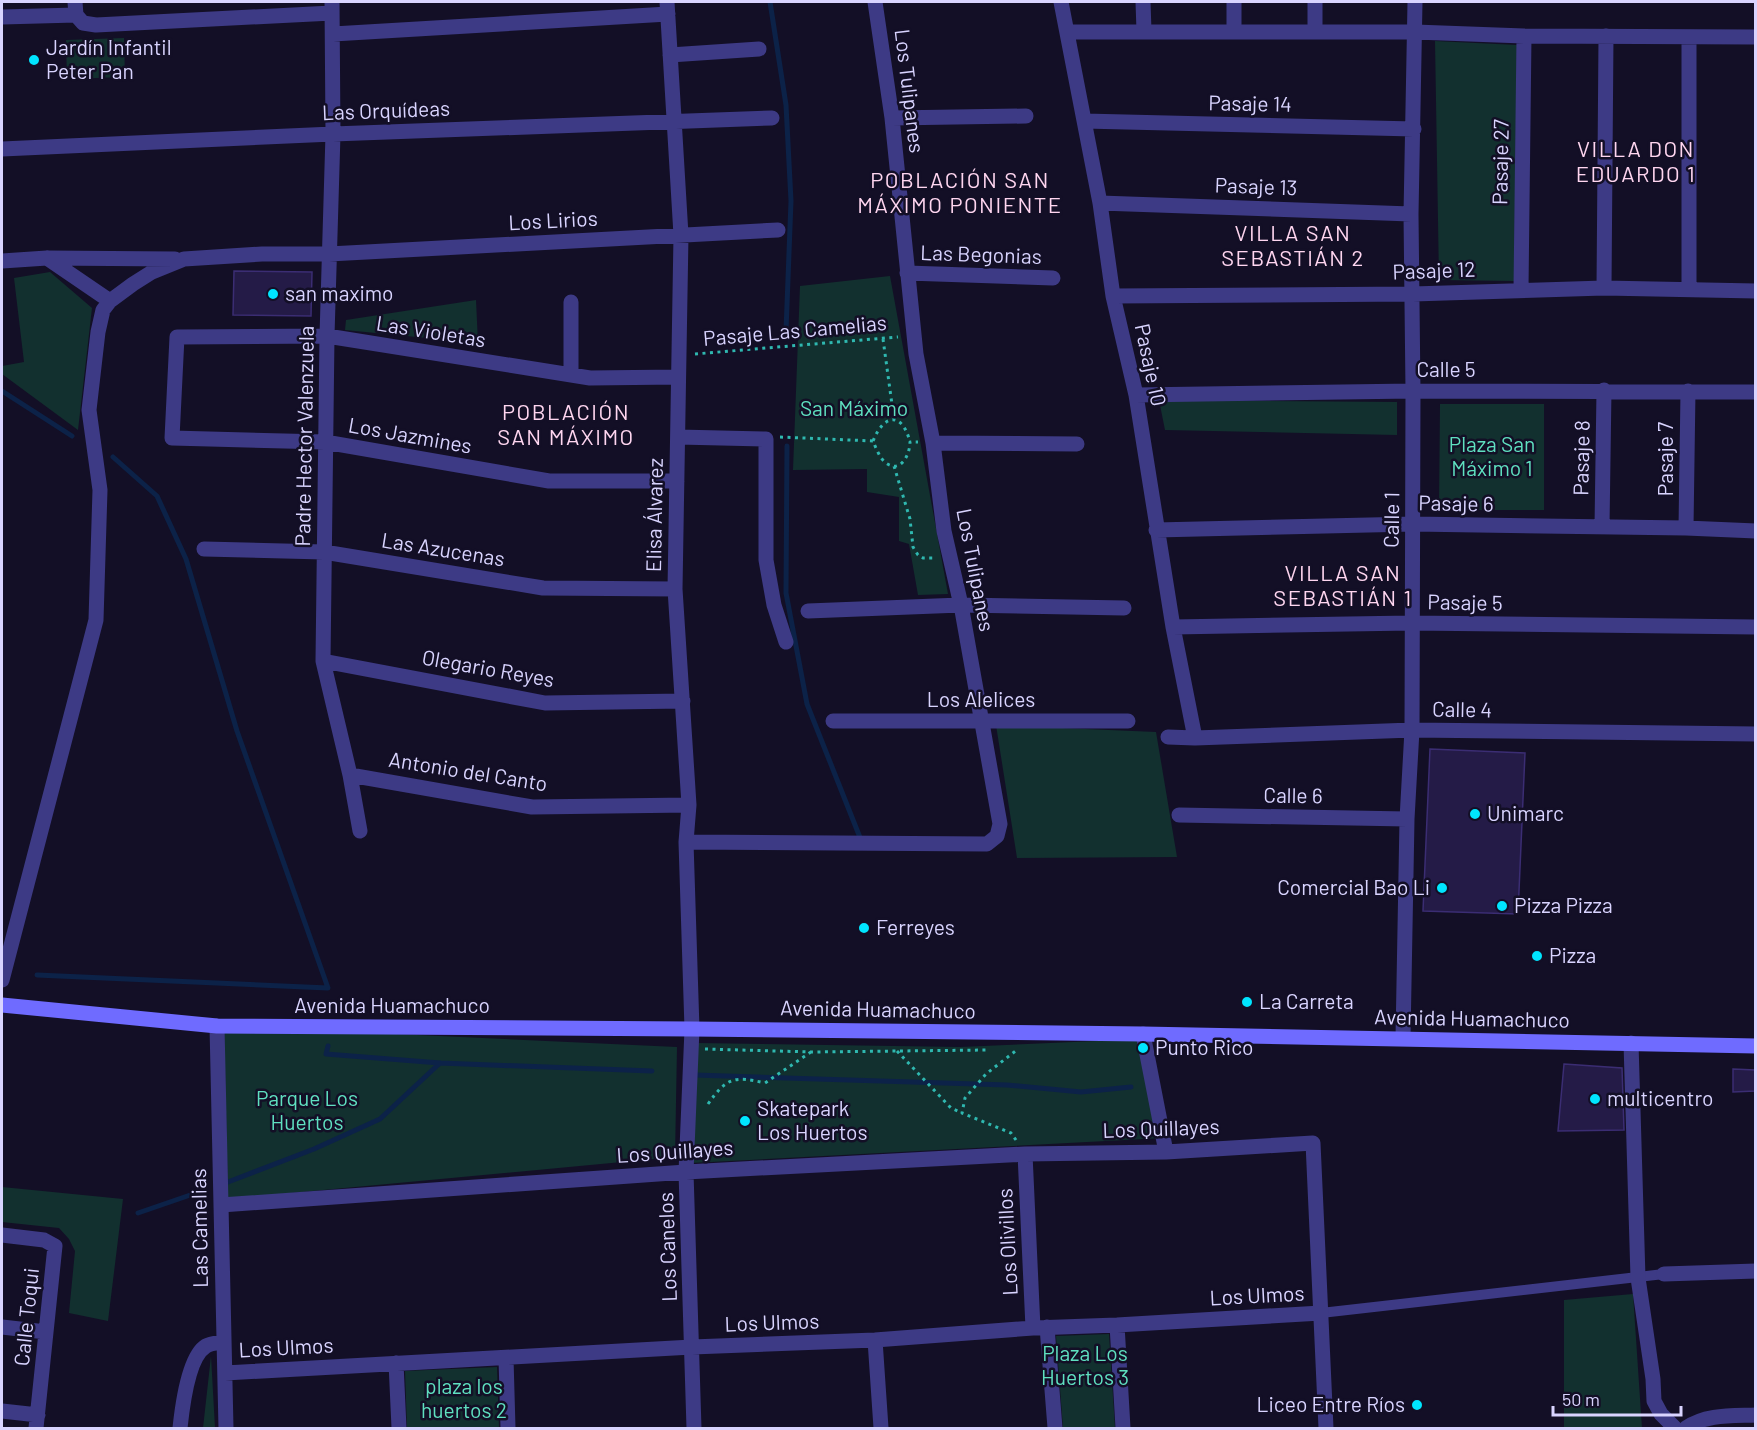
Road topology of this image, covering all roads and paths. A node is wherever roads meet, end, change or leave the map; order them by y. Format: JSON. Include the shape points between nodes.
{"nodes":[{"id":1,"x":875,"y":2,"type":"edge"},
{"id":2,"x":1061,"y":2,"type":"edge"},
{"id":3,"x":1143,"y":2,"type":"edge"},
{"id":4,"x":1234,"y":2,"type":"edge"},
{"id":5,"x":1315,"y":2,"type":"edge"},
{"id":6,"x":1415,"y":2,"type":"edge"},
{"id":7,"x":332,"y":7,"type":"edge"},
{"id":8,"x":667,"y":8,"type":"edge"},
{"id":9,"x":78,"y":13,"type":"edge"},
{"id":10,"x":2,"y":17,"type":"edge"},
{"id":11,"x":1144,"y":31,"type":"junction"},
{"id":12,"x":1068,"y":32,"type":"junction"},
{"id":13,"x":1234,"y":32,"type":"junction"},
{"id":14,"x":1315,"y":32,"type":"junction"},
{"id":15,"x":1414,"y":32,"type":"junction"},
{"id":16,"x":333,"y":34,"type":"junction"},
{"id":17,"x":1524,"y":36,"type":"junction"},
{"id":18,"x":1606,"y":36,"type":"junction"},
{"id":19,"x":1689,"y":37,"type":"junction"},
{"id":20,"x":1755,"y":37,"type":"edge"},
{"id":21,"x":759,"y":49,"type":"dead end"},
{"id":22,"x":670,"y":55,"type":"junction"},
{"id":23,"x":1026,"y":116,"type":"dead end"},
{"id":24,"x":772,"y":118,"type":"dead end"},
{"id":25,"x":892,"y":118,"type":"junction"},
{"id":26,"x":1084,"y":121,"type":"junction"},
{"id":27,"x":674,"y":122,"type":"junction"},
{"id":28,"x":1414,"y":129,"type":"junction"},
{"id":29,"x":333,"y":134,"type":"junction"},
{"id":30,"x":2,"y":149,"type":"edge"},
{"id":31,"x":1100,"y":203,"type":"junction"},
{"id":32,"x":1411,"y":214,"type":"junction"},
{"id":33,"x":778,"y":230,"type":"dead end"},
{"id":34,"x":681,"y":235,"type":"junction"},
{"id":35,"x":329,"y":254,"type":"junction"},
{"id":36,"x":46,"y":258,"type":"junction"},
{"id":37,"x":184,"y":259,"type":"junction"},
{"id":38,"x":2,"y":261,"type":"edge"},
{"id":39,"x":907,"y":273,"type":"junction"},
{"id":40,"x":1053,"y":278,"type":"dead end"},
{"id":41,"x":1604,"y":288,"type":"junction"},
{"id":42,"x":1521,"y":289,"type":"junction"},
{"id":43,"x":1689,"y":290,"type":"junction"},
{"id":44,"x":1755,"y":291,"type":"edge"},
{"id":45,"x":1413,"y":294,"type":"junction"},
{"id":46,"x":1113,"y":296,"type":"junction"},
{"id":47,"x":110,"y":302,"type":"junction"},
{"id":48,"x":571,"y":302,"type":"dead end"},
{"id":49,"x":915,"y":335,"type":"junction"},
{"id":50,"x":327,"y":336,"type":"junction"},
{"id":51,"x":883,"y":339,"type":"junction"},
{"id":52,"x":679,"y":355,"type":"junction"},
{"id":53,"x":571,"y":375,"type":"junction"},
{"id":54,"x":678,"y":377,"type":"junction"},
{"id":55,"x":1604,"y":390,"type":"junction"},
{"id":56,"x":1413,"y":391,"type":"junction"},
{"id":57,"x":1688,"y":391,"type":"junction"},
{"id":58,"x":1755,"y":392,"type":"edge"},
{"id":59,"x":1136,"y":395,"type":"junction"},
{"id":60,"x":894,"y":419,"type":"junction"},
{"id":61,"x":678,"y":436,"type":"junction"},
{"id":62,"x":172,"y":438,"type":"joint"},
{"id":63,"x":766,"y":439,"type":"junction"},
{"id":64,"x":873,"y":441,"type":"junction"},
{"id":65,"x":326,"y":442,"type":"junction"},
{"id":66,"x":910,"y":442,"type":"junction"},
{"id":67,"x":933,"y":443,"type":"junction"},
{"id":68,"x":1077,"y":444,"type":"dead end"},
{"id":69,"x":894,"y":466,"type":"junction"},
{"id":70,"x":677,"y":481,"type":"junction"},
{"id":71,"x":1413,"y":524,"type":"junction"},
{"id":72,"x":1602,"y":527,"type":"junction"},
{"id":73,"x":1686,"y":528,"type":"junction"},
{"id":74,"x":1156,"y":530,"type":"junction"},
{"id":75,"x":1755,"y":531,"type":"edge"},
{"id":76,"x":204,"y":549,"type":"dead end"},
{"id":77,"x":324,"y":552,"type":"junction"},
{"id":78,"x":950,"y":559,"type":"junction"},
{"id":79,"x":675,"y":589,"type":"junction"},
{"id":80,"x":961,"y":605,"type":"junction"},
{"id":81,"x":1124,"y":608,"type":"dead end"},
{"id":82,"x":808,"y":611,"type":"dead end"},
{"id":83,"x":1411,"y":623,"type":"junction"},
{"id":84,"x":1173,"y":627,"type":"junction"},
{"id":85,"x":1755,"y":627,"type":"edge"},
{"id":86,"x":786,"y":642,"type":"dead end"},
{"id":87,"x":323,"y":661,"type":"junction"},
{"id":88,"x":682,"y":701,"type":"junction"},
{"id":89,"x":980,"y":720,"type":"junction"},
{"id":90,"x":833,"y":721,"type":"dead end"},
{"id":91,"x":1128,"y":722,"type":"dead end"},
{"id":92,"x":1412,"y":730,"type":"junction"},
{"id":93,"x":1755,"y":734,"type":"edge"},
{"id":94,"x":1168,"y":737,"type":"dead end"},
{"id":95,"x":1195,"y":738,"type":"junction"},
{"id":96,"x":350,"y":775,"type":"junction"},
{"id":97,"x":689,"y":805,"type":"junction"},
{"id":98,"x":1179,"y":815,"type":"dead end"},
{"id":99,"x":1407,"y":819,"type":"junction"},
{"id":100,"x":360,"y":831,"type":"dead end"},
{"id":101,"x":686,"y":842,"type":"junction"},
{"id":102,"x":2,"y":980,"type":"edge"},
{"id":103,"x":2,"y":1005,"type":"edge"},
{"id":104,"x":217,"y":1026,"type":"junction"},
{"id":105,"x":692,"y":1029,"type":"junction"},
{"id":106,"x":1143,"y":1034,"type":"junction"},
{"id":107,"x":1403,"y":1038,"type":"junction"},
{"id":108,"x":1631,"y":1043,"type":"junction"},
{"id":109,"x":1755,"y":1046,"type":"edge"},
{"id":110,"x":996,"y":1050,"type":"dead end"},
{"id":111,"x":1007,"y":1050,"type":"dead end"},
{"id":112,"x":812,"y":1052,"type":"junction"},
{"id":113,"x":897,"y":1052,"type":"junction"},
{"id":114,"x":705,"y":1059,"type":"dead end"},
{"id":115,"x":708,"y":1104,"type":"dead end"},
{"id":116,"x":962,"y":1113,"type":"junction"},
{"id":117,"x":1166,"y":1152,"type":"junction"},
{"id":118,"x":1025,"y":1154,"type":"junction"},
{"id":119,"x":686,"y":1172,"type":"junction"},
{"id":120,"x":221,"y":1205,"type":"junction"},
{"id":121,"x":2,"y":1235,"type":"edge"},
{"id":122,"x":1755,"y":1271,"type":"edge"},
{"id":123,"x":1664,"y":1274,"type":"joint"},
{"id":124,"x":1638,"y":1278,"type":"junction"},
{"id":125,"x":1321,"y":1313,"type":"junction"},
{"id":126,"x":1117,"y":1325,"type":"junction"},
{"id":127,"x":2,"y":1327,"type":"edge"},
{"id":128,"x":1040,"y":1328,"type":"junction"},
{"id":129,"x":46,"y":1332,"type":"junction"},
{"id":130,"x":874,"y":1340,"type":"junction"},
{"id":131,"x":224,"y":1342,"type":"junction"},
{"id":132,"x":692,"y":1347,"type":"junction"},
{"id":133,"x":506,"y":1358,"type":"junction"},
{"id":134,"x":396,"y":1363,"type":"junction"},
{"id":135,"x":225,"y":1373,"type":"junction"},
{"id":136,"x":2,"y":1411,"type":"edge"},
{"id":137,"x":1755,"y":1415,"type":"edge"},
{"id":138,"x":37,"y":1422,"type":"edge"},
{"id":139,"x":180,"y":1428,"type":"edge"},
{"id":140,"x":226,"y":1428,"type":"edge"},
{"id":141,"x":399,"y":1428,"type":"edge"},
{"id":142,"x":508,"y":1428,"type":"edge"},
{"id":143,"x":694,"y":1428,"type":"edge"},
{"id":144,"x":881,"y":1428,"type":"edge"},
{"id":145,"x":1055,"y":1428,"type":"edge"},
{"id":146,"x":1123,"y":1428,"type":"edge"},
{"id":147,"x":1326,"y":1428,"type":"edge"},
{"id":148,"x":1675,"y":1428,"type":"edge"},
{"id":149,"x":1687,"y":1428,"type":"edge"}],
"edges":[{"from":1,"to":25,"type":"street","name":"Los Tulipanes"},
{"from":2,"to":12,"type":"street","name":"Pasaje 10"},
{"from":3,"to":11,"type":"street"},
{"from":4,"to":13,"type":"street"},
{"from":5,"to":14,"type":"street"},
{"from":6,"to":15,"type":"street","name":"Calle 1"},
{"from":7,"to":9,"type":"street","via":[[96,25]]},
{"from":7,"to":16,"type":"street","name":"Padre Hector Valenzuela"},
{"from":8,"to":16,"type":"street"},
{"from":8,"to":22,"type":"street","name":"Elisa Álvarez"},
{"from":9,"to":10,"type":"street"},
{"from":11,"to":12,"type":"street"},
{"from":11,"to":13,"type":"street"},
{"from":12,"to":26,"type":"street","name":"Pasaje 10"},
{"from":13,"to":14,"type":"street"},
{"from":14,"to":15,"type":"street"},
{"from":15,"to":17,"type":"street"},
{"from":15,"to":28,"type":"street","name":"Calle 1"},
{"from":16,"to":29,"type":"street","name":"Padre Hector Valenzuela"},
{"from":17,"to":18,"type":"street"},
{"from":17,"to":42,"type":"street","name":"Pasaje 27"},
{"from":18,"to":19,"type":"street"},
{"from":18,"to":41,"type":"street"},
{"from":19,"to":20,"type":"street"},
{"from":19,"to":43,"type":"street"},
{"from":21,"to":22,"type":"street"},
{"from":22,"to":27,"type":"street","name":"Elisa Álvarez"},
{"from":23,"to":25,"type":"street"},
{"from":24,"to":27,"type":"street","name":"Las Orquídeas"},
{"from":25,"to":39,"type":"street","name":"Los Tulipanes"},
{"from":26,"to":28,"type":"street","name":"Pasaje 14"},
{"from":26,"to":31,"type":"street","name":"Pasaje 10"},
{"from":27,"to":29,"type":"street","name":"Las Orquídeas"},
{"from":27,"to":34,"type":"street","name":"Elisa Álvarez"},
{"from":28,"to":32,"type":"street","name":"Calle 1"},
{"from":29,"to":30,"type":"street","name":"Las Orquídeas"},
{"from":29,"to":35,"type":"street","name":"Padre Hector Valenzuela"},
{"from":31,"to":32,"type":"street","name":"Pasaje 13"},
{"from":31,"to":46,"type":"street","name":"Pasaje 10"},
{"from":32,"to":45,"type":"street","name":"Calle 1"},
{"from":33,"to":34,"type":"street","name":"Los Lirios"},
{"from":34,"to":35,"type":"street","name":"Los Lirios"},
{"from":34,"to":52,"type":"street","name":"Elisa Álvarez"},
{"from":35,"to":37,"type":"street","name":"Los Lirios"},
{"from":35,"to":50,"type":"street","name":"Padre Hector Valenzuela"},
{"from":36,"to":37,"type":"street"},
{"from":36,"to":38,"type":"street"},
{"from":36,"to":47,"type":"street"},
{"from":37,"to":47,"type":"street","via":[[152,272]]},
{"from":39,"to":40,"type":"street","name":"Las Begonias"},
{"from":39,"to":49,"type":"street","name":"Los Tulipanes"},
{"from":41,"to":42,"type":"street","name":"Pasaje 12"},
{"from":41,"to":43,"type":"street","name":"Pasaje 12"},
{"from":42,"to":45,"type":"street","name":"Pasaje 12"},
{"from":43,"to":44,"type":"street","name":"Pasaje 12"},
{"from":45,"to":46,"type":"street","name":"Pasaje 12"},
{"from":45,"to":56,"type":"street","name":"Calle 1"},
{"from":46,"to":59,"type":"street","name":"Pasaje 10"},
{"from":47,"to":102,"type":"street","via":[[103,310],[98,332],[89,410],[100,490],[96,620]]},
{"from":48,"to":53,"type":"street"},
{"from":49,"to":51,"type":"path","name":"Pasaje Las Camelias"},
{"from":49,"to":67,"type":"street","name":"Los Tulipanes"},
{"from":50,"to":53,"type":"street","name":"Las Violetas"},
{"from":50,"to":62,"type":"street","name":"Las Violetas","via":[[177,337]]},
{"from":50,"to":65,"type":"street","name":"Padre Hector Valenzuela"},
{"from":51,"to":52,"type":"path","name":"Pasaje Las Camelias"},
{"from":51,"to":60,"type":"path"},
{"from":52,"to":54,"type":"street","name":"Elisa Álvarez"},
{"from":53,"to":54,"type":"street","name":"Las Violetas"},
{"from":54,"to":61,"type":"street","name":"Elisa Álvarez"},
{"from":55,"to":56,"type":"street","name":"Calle 5"},
{"from":55,"to":57,"type":"street","name":"Calle 5"},
{"from":55,"to":72,"type":"street","name":"Pasaje 8"},
{"from":56,"to":59,"type":"street","name":"Calle 5"},
{"from":56,"to":71,"type":"street","name":"Calle 1"},
{"from":57,"to":58,"type":"street","name":"Calle 5"},
{"from":57,"to":73,"type":"street","name":"Pasaje 7"},
{"from":59,"to":74,"type":"street","name":"Pasaje 10"},
{"from":60,"to":64,"type":"path","via":[[878,429]]},
{"from":60,"to":66,"type":"path","via":[[906,429]]},
{"from":61,"to":63,"type":"street"},
{"from":61,"to":70,"type":"street","name":"Elisa Álvarez"},
{"from":62,"to":65,"type":"street","name":"Los Jazmines"},
{"from":63,"to":64,"type":"path"},
{"from":63,"to":86,"type":"street","via":[[766,560]]},
{"from":64,"to":69,"type":"path","via":[[883,460]]},
{"from":65,"to":70,"type":"street","name":"Los Jazmines","via":[[549,481]]},
{"from":65,"to":77,"type":"street","name":"Padre Hector Valenzuela"},
{"from":66,"to":67,"type":"path"},
{"from":66,"to":69,"type":"path","via":[[905,461]]},
{"from":67,"to":68,"type":"street"},
{"from":67,"to":78,"type":"street","name":"Los Tulipanes"},
{"from":69,"to":78,"type":"path","via":[[910,519],[913,547],[923,558]]},
{"from":70,"to":79,"type":"street","name":"Elisa Álvarez"},
{"from":71,"to":72,"type":"street","name":"Pasaje 6"},
{"from":71,"to":74,"type":"street","name":"Pasaje 6"},
{"from":71,"to":83,"type":"street","name":"Calle 1"},
{"from":72,"to":73,"type":"street","name":"Pasaje 6"},
{"from":73,"to":75,"type":"street","name":"Pasaje 6"},
{"from":74,"to":84,"type":"street","name":"Pasaje 10"},
{"from":76,"to":77,"type":"street","name":"Las Azucenas"},
{"from":77,"to":79,"type":"street","name":"Las Azucenas","via":[[543,588]]},
{"from":77,"to":87,"type":"street","name":"Padre Hector Valenzuela"},
{"from":78,"to":80,"type":"street","name":"Los Tulipanes"},
{"from":79,"to":88,"type":"street","name":"Elisa Álvarez"},
{"from":80,"to":81,"type":"street"},
{"from":80,"to":82,"type":"street"},
{"from":80,"to":89,"type":"street","name":"Los Tulipanes"},
{"from":83,"to":84,"type":"street","name":"Pasaje 5"},
{"from":83,"to":85,"type":"street","name":"Pasaje 5"},
{"from":83,"to":92,"type":"street","name":"Calle 1"},
{"from":84,"to":95,"type":"street","name":"Pasaje 10"},
{"from":87,"to":88,"type":"street","name":"Olegario Reyes","via":[[544,703]]},
{"from":87,"to":96,"type":"street","name":"Padre Hector Valenzuela"},
{"from":88,"to":97,"type":"street","name":"Elisa Álvarez"},
{"from":89,"to":90,"type":"street","name":"Los Alelices"},
{"from":89,"to":91,"type":"street","name":"Los Alelices"},
{"from":89,"to":101,"type":"street","name":"Los Tulipanes","via":[[1000,824],[997,836],[987,844]]},
{"from":92,"to":93,"type":"street","name":"Calle 4"},
{"from":92,"to":95,"type":"street","name":"Calle 4"},
{"from":92,"to":99,"type":"street","name":"Calle 1"},
{"from":94,"to":95,"type":"street","name":"Calle 4"},
{"from":96,"to":97,"type":"street","name":"Antonio del Canto","via":[[532,807]]},
{"from":96,"to":100,"type":"street","name":"Padre Hector Valenzuela"},
{"from":97,"to":101,"type":"street","name":"Elisa Álvarez"},
{"from":98,"to":99,"type":"street","name":"Calle 6"},
{"from":99,"to":107,"type":"street","name":"Calle 1"},
{"from":101,"to":105,"type":"street","name":"Elisa Álvarez"},
{"from":103,"to":104,"type":"main road","name":"Avenida Huamachuco"},
{"from":104,"to":105,"type":"main road","name":"Avenida Huamachuco"},
{"from":104,"to":120,"type":"street","name":"Las Camelias"},
{"from":105,"to":106,"type":"main road","name":"Avenida Huamachuco"},
{"from":105,"to":119,"type":"street","name":"Los Canelos"},
{"from":106,"to":107,"type":"main road","name":"Avenida Huamachuco"},
{"from":106,"to":117,"type":"street"},
{"from":107,"to":108,"type":"main road","name":"Avenida Huamachuco"},
{"from":108,"to":109,"type":"main road","name":"Avenida Huamachuco"},
{"from":108,"to":124,"type":"street"},
{"from":110,"to":113,"type":"path"},
{"from":111,"to":116,"type":"path","via":[[1018,1049],[986,1074],[965,1098]]},
{"from":112,"to":113,"type":"path"},
{"from":112,"to":114,"type":"path","via":[[705,1049]]},
{"from":112,"to":115,"type":"path","via":[[765,1083],[742,1078],[721,1086]]},
{"from":113,"to":116,"type":"path","via":[[951,1108]]},
{"from":116,"to":118,"type":"path","via":[[1011,1133]]},
{"from":117,"to":118,"type":"street","name":"Los Quillayes"},
{"from":117,"to":125,"type":"street","name":"Los Quillayes","via":[[1313,1143]]},
{"from":118,"to":119,"type":"street","name":"Los Quillayes"},
{"from":118,"to":128,"type":"street","name":"Los Olivillos"},
{"from":119,"to":120,"type":"street","name":"Los Quillayes"},
{"from":119,"to":132,"type":"street","name":"Los Canelos"},
{"from":120,"to":131,"type":"street","name":"Las Camelias"},
{"from":121,"to":129,"type":"street","name":"Calle Toqui","via":[[44,1240],[55,1246]]},
{"from":122,"to":123,"type":"street"},
{"from":123,"to":124,"type":"lane"},
{"from":124,"to":125,"type":"lane"},
{"from":124,"to":148,"type":"street","via":[[1654,1401]]},
{"from":125,"to":126,"type":"street","name":"Los Ulmos"},
{"from":125,"to":147,"type":"street"},
{"from":126,"to":128,"type":"street","name":"Los Ulmos"},
{"from":126,"to":146,"type":"street"},
{"from":127,"to":129,"type":"street"},
{"from":128,"to":130,"type":"street","name":"Los Ulmos"},
{"from":128,"to":145,"type":"street","name":"Los Olivillos"},
{"from":129,"to":138,"type":"street","name":"Calle Toqui"},
{"from":130,"to":132,"type":"street","name":"Los Ulmos"},
{"from":130,"to":144,"type":"street"},
{"from":131,"to":135,"type":"street","name":"Las Camelias"},
{"from":131,"to":139,"type":"street","via":[[207,1345],[200,1351],[188,1380]]},
{"from":132,"to":133,"type":"street","name":"Los Ulmos"},
{"from":132,"to":143,"type":"street","name":"Los Canelos"},
{"from":133,"to":134,"type":"street","name":"Los Ulmos"},
{"from":133,"to":142,"type":"street"},
{"from":134,"to":135,"type":"street","name":"Los Ulmos"},
{"from":134,"to":141,"type":"street"},
{"from":135,"to":140,"type":"street","name":"Las Camelias"},
{"from":136,"to":138,"type":"street"},
{"from":137,"to":149,"type":"street","via":[[1707,1418]]}]}
